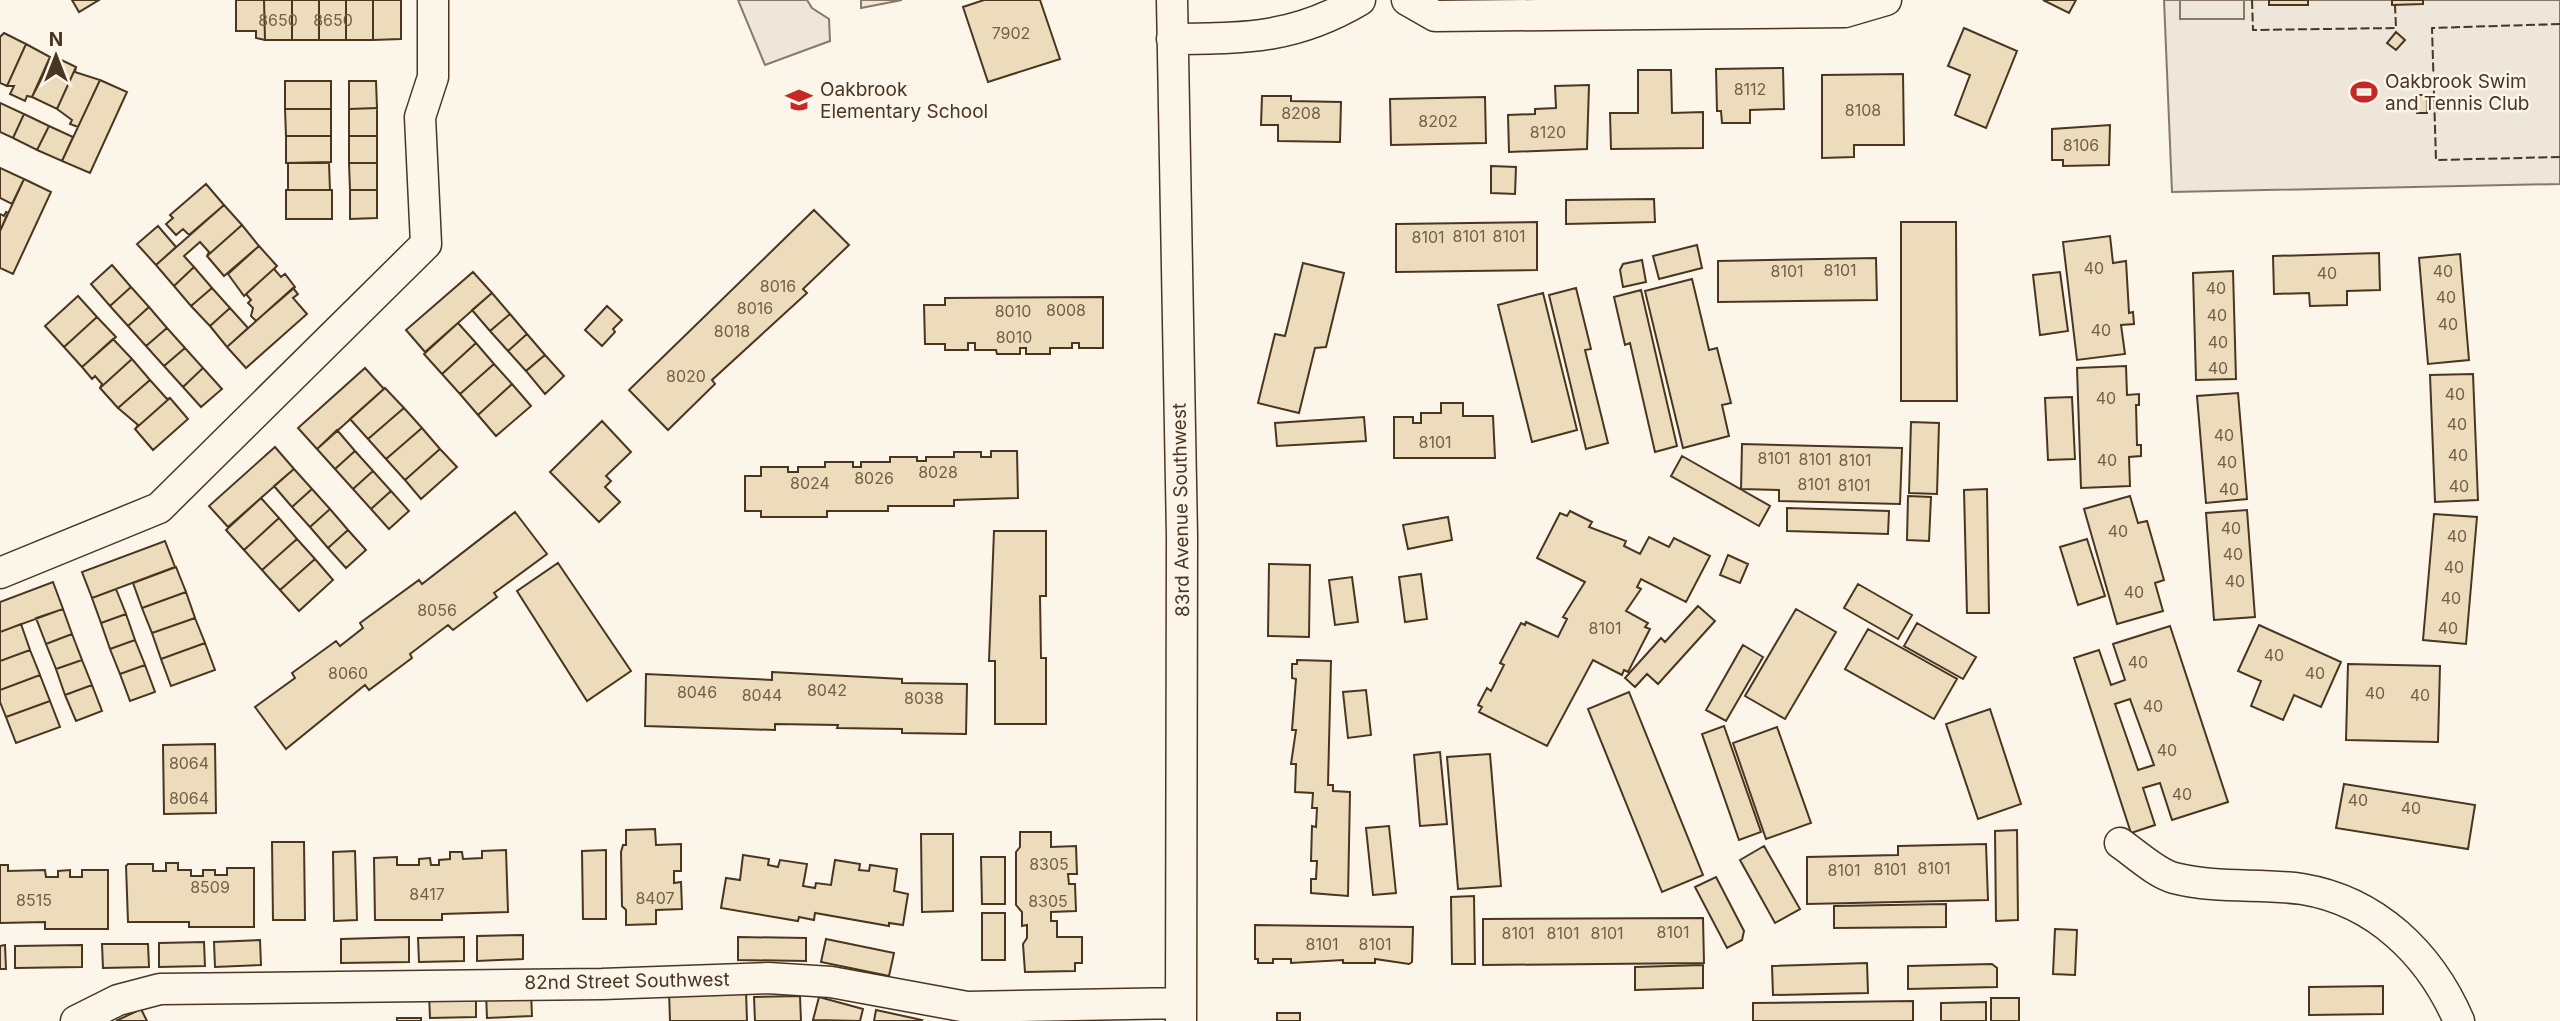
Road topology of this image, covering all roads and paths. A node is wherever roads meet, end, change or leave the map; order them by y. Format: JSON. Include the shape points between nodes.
{"nodes":[{"id":1,"x":433,"y":0,"type":"edge"},
{"id":2,"x":1172,"y":0,"type":"edge"},
{"id":3,"x":1360,"y":0,"type":"edge"},
{"id":4,"x":1407,"y":0,"type":"edge"},
{"id":5,"x":1886,"y":0,"type":"edge"},
{"id":6,"x":1172,"y":39,"type":"junction"},
{"id":7,"x":0,"y":573,"type":"edge"},
{"id":8,"x":2120,"y":843,"type":"dead end"},
{"id":9,"x":1181,"y":1012,"type":"edge"},
{"id":10,"x":76,"y":1021,"type":"edge"},
{"id":11,"x":2459,"y":1021,"type":"edge"}],
"edges":[{"from":1,"to":7,"type":"street","via":[[433,78],[420,117],[426,244],[159,509]]},
{"from":2,"to":6,"type":"street","name":"83rd Avenue Southwest"},
{"from":3,"to":6,"type":"street","via":[[1329,17],[1261,37]]},
{"from":4,"to":5,"type":"street","via":[[1435,16],[1845,12]]},
{"from":6,"to":9,"type":"street","name":"83rd Avenue Southwest","via":[[1182,536]]},
{"from":8,"to":11,"type":"street","via":[[2171,877],[2226,887],[2301,889],[2361,906],[2407,943],[2440,983]]},
{"from":9,"to":10,"type":"street","name":"82nd Street Southwest","via":[[967,1007],[831,982],[768,978],[160,989],[118,1000]]}]}
